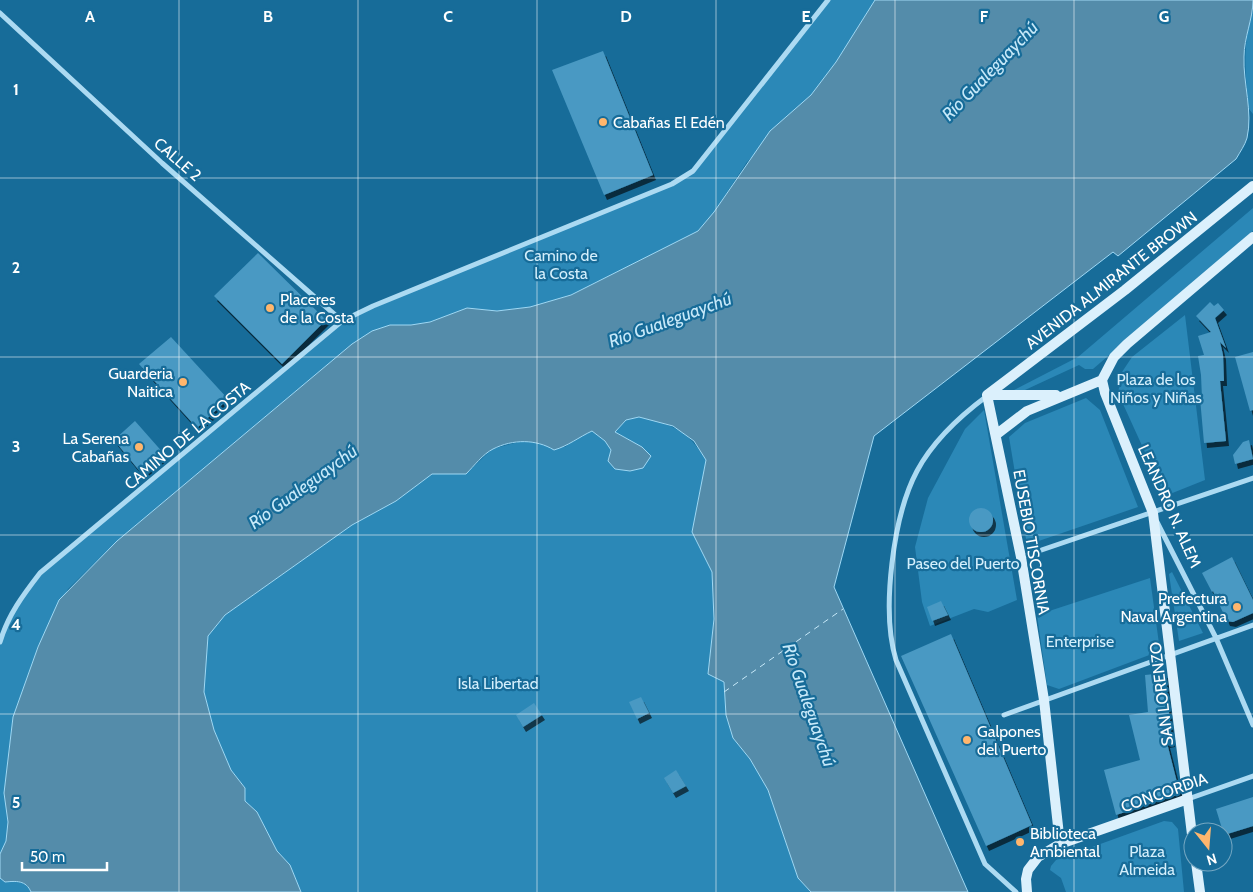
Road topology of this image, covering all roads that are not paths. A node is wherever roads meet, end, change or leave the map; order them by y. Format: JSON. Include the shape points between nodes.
{"nodes":[{"id":1,"x":828,"y":0,"type":"edge"},
{"id":2,"x":0,"y":14,"type":"edge"},
{"id":3,"x":1253,"y":186,"type":"edge"},
{"id":4,"x":1253,"y":237,"type":"edge"},
{"id":5,"x":342,"y":322,"type":"junction"},
{"id":6,"x":1102,"y":380,"type":"junction"},
{"id":7,"x":987,"y":395,"type":"junction"},
{"id":8,"x":1063,"y":395,"type":"junction"},
{"id":9,"x":997,"y":434,"type":"junction"},
{"id":10,"x":1253,"y":478,"type":"edge"},
{"id":11,"x":1153,"y":513,"type":"junction"},
{"id":12,"x":1021,"y":557,"type":"junction"},
{"id":13,"x":1253,"y":625,"type":"edge"},
{"id":14,"x":1216,"y":638,"type":"junction"},
{"id":15,"x":0,"y":642,"type":"edge"},
{"id":16,"x":1172,"y":654,"type":"junction"},
{"id":17,"x":1044,"y":700,"type":"junction"},
{"id":18,"x":1004,"y":715,"type":"dead end"},
{"id":19,"x":1253,"y":725,"type":"edge"},
{"id":20,"x":1253,"y":776,"type":"edge"},
{"id":21,"x":1188,"y":799,"type":"junction"},
{"id":22,"x":1191,"y":822,"type":"edge"},
{"id":23,"x":1060,"y":844,"type":"junction"},
{"id":24,"x":1197,"y":872,"type":"edge"},
{"id":25,"x":1016,"y":892,"type":"edge"},
{"id":26,"x":1028,"y":892,"type":"edge"},
{"id":27,"x":1200,"y":892,"type":"edge"}],
"edges":[{"from":1,"to":5,"type":"street","name":"CAMINO DE LA COSTA","via":[[693,171],[672,184],[373,306]]},
{"from":2,"to":5,"type":"street","name":"CALLE 2"},
{"from":3,"to":7,"type":"main road","name":"AVENIDA ALMIRANTE BROWN","via":[[1125,290]]},
{"from":4,"to":6,"type":"main road","via":[[1127,344],[1114,357]]},
{"from":5,"to":15,"type":"street","name":"CAMINO DE LA COSTA","via":[[40,573],[20,599]]},
{"from":6,"to":8,"type":"main road"},
{"from":6,"to":11,"type":"main road","name":"LEANDRO N. ALEM"},
{"from":7,"to":8,"type":"main road"},
{"from":7,"to":9,"type":"main road","name":"EUSEBIO TISCORNIA"},
{"from":7,"to":25,"type":"street","via":[[933,447],[917,470],[907,493],[897,531],[890,635],[896,660],[985,864]]},
{"from":8,"to":9,"type":"main road","via":[[1017,417]]},
{"from":9,"to":12,"type":"main road","name":"EUSEBIO TISCORNIA"},
{"from":10,"to":11,"type":"street"},
{"from":11,"to":12,"type":"street"},
{"from":11,"to":14,"type":"street","name":"LEANDRO N. ALEM"},
{"from":11,"to":16,"type":"main road","name":"SAN LORENZO"},
{"from":12,"to":17,"type":"main road","name":"EUSEBIO TISCORNIA"},
{"from":13,"to":14,"type":"street"},
{"from":14,"to":16,"type":"street"},
{"from":14,"to":19,"type":"street","name":"LEANDRO N. ALEM"},
{"from":16,"to":17,"type":"street"},
{"from":16,"to":21,"type":"main road","name":"SAN LORENZO"},
{"from":17,"to":18,"type":"street"},
{"from":17,"to":23,"type":"main road","name":"EUSEBIO TISCORNIA"},
{"from":20,"to":21,"type":"street","name":"CONCORDIA"},
{"from":21,"to":22,"type":"main road","name":"SAN LORENZO"},
{"from":21,"to":23,"type":"main road","name":"CONCORDIA"},
{"from":23,"to":26,"type":"main road","name":"CONCORDIA","via":[[1038,857],[1028,870]]},
{"from":24,"to":27,"type":"main road"}]}
